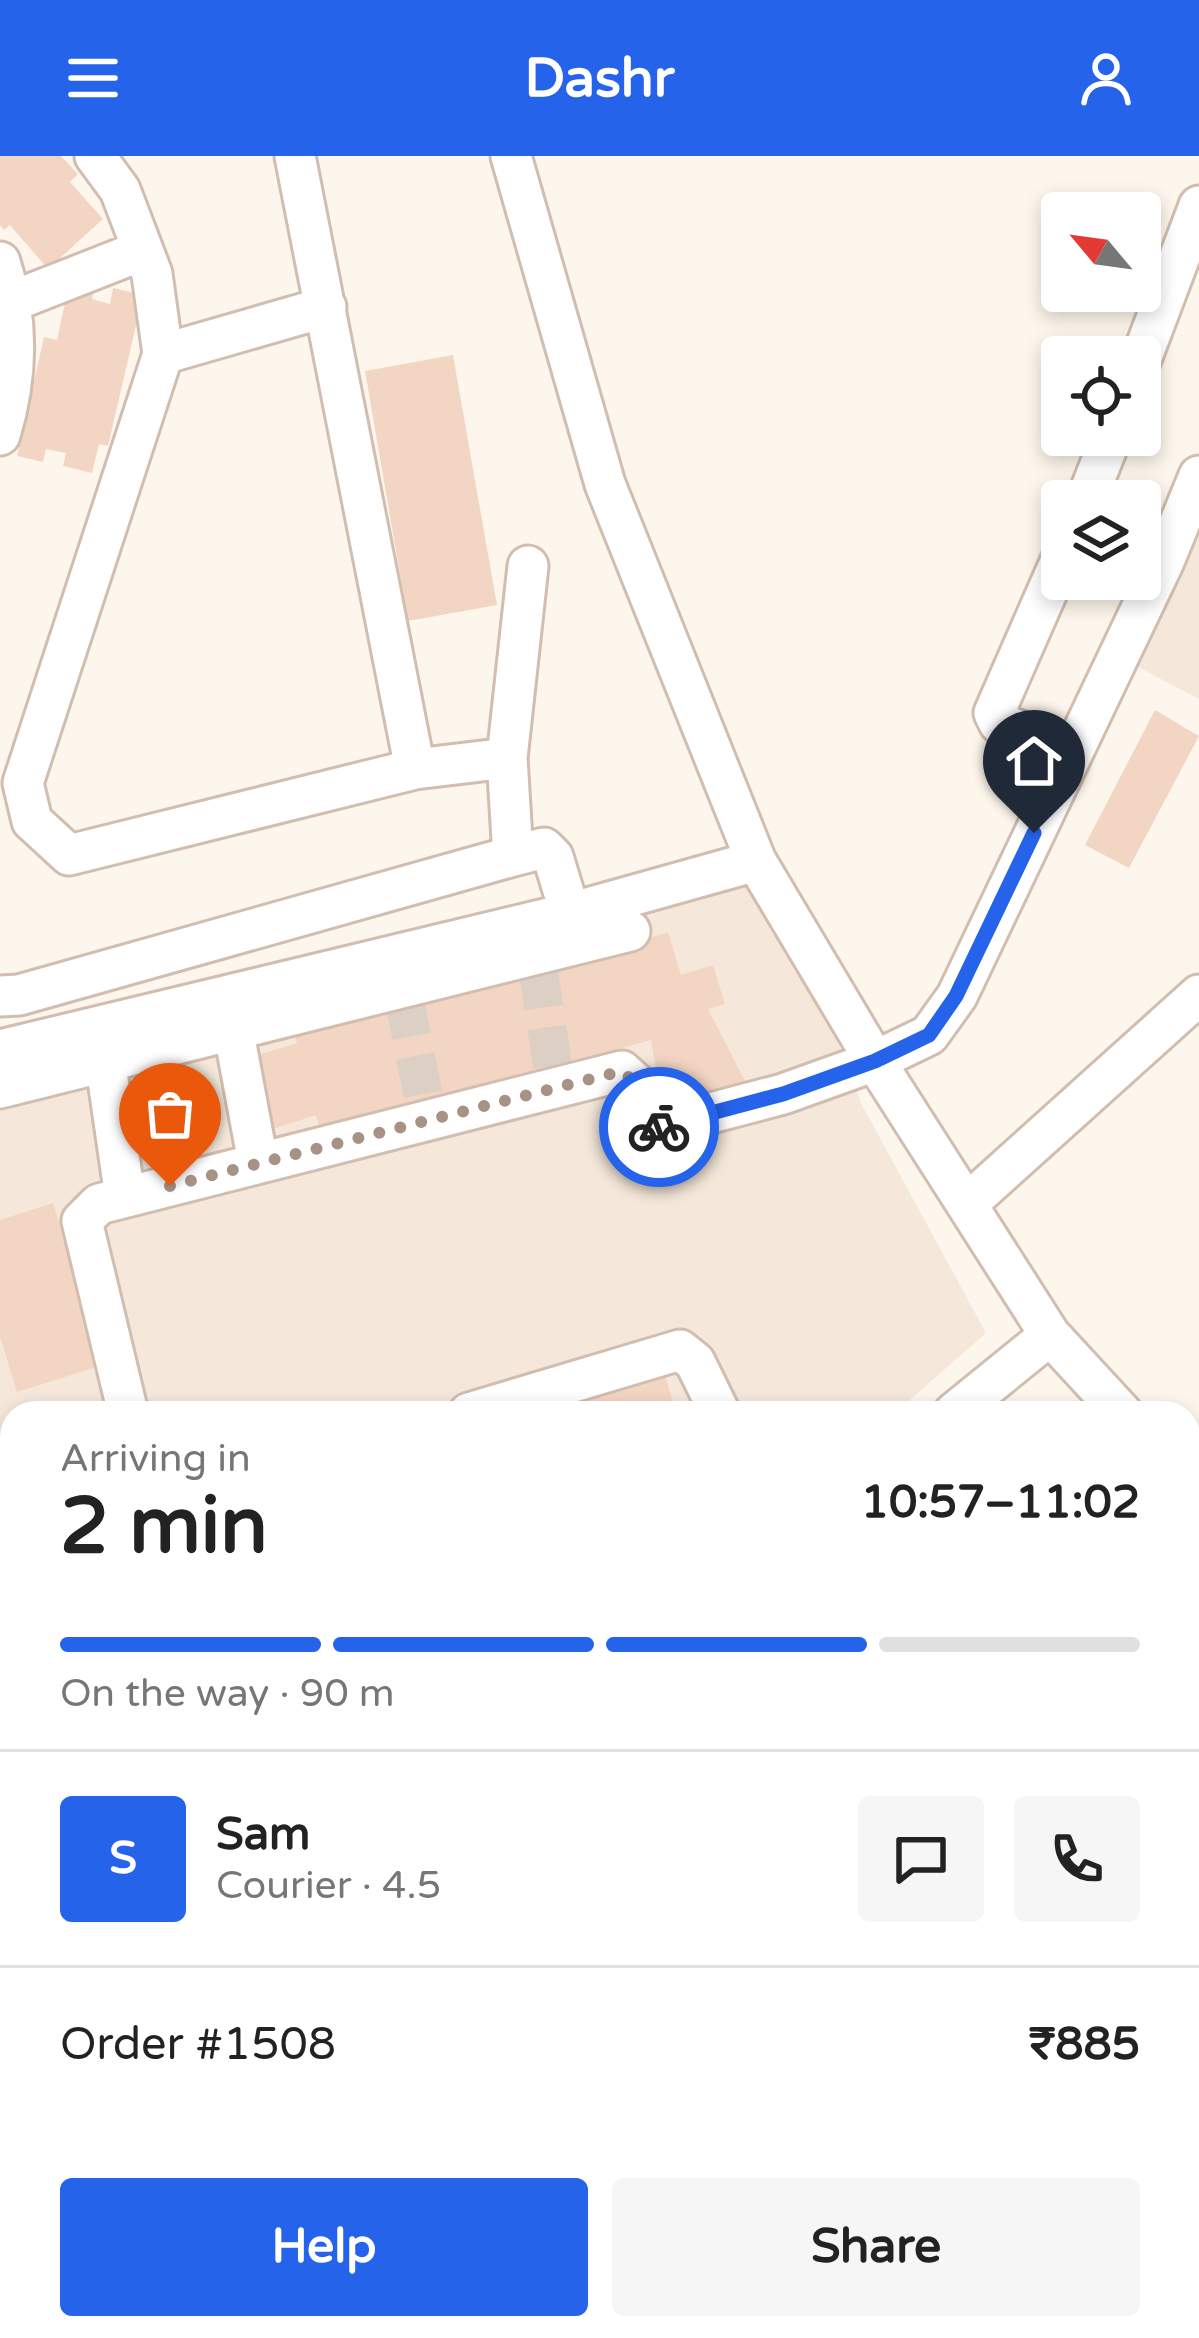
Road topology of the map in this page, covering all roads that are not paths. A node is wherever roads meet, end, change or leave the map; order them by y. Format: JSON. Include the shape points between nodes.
{"nodes":[{"id":1,"x":94,"y":156,"type":"edge"},
{"id":2,"x":295,"y":156,"type":"edge"},
{"id":3,"x":511,"y":156,"type":"edge"},
{"id":4,"x":1199,"y":206,"type":"edge"},
{"id":5,"x":143,"y":250,"type":"junction"},
{"id":6,"x":1191,"y":254,"type":"edge"},
{"id":7,"x":0,"y":262,"type":"edge"},
{"id":8,"x":13,"y":301,"type":"junction"},
{"id":9,"x":326,"y":308,"type":"junction"},
{"id":10,"x":1152,"y":336,"type":"edge"},
{"id":11,"x":163,"y":353,"type":"junction"},
{"id":12,"x":0,"y":435,"type":"edge"},
{"id":13,"x":1199,"y":476,"type":"edge"},
{"id":14,"x":1161,"y":541,"type":"edge"},
{"id":15,"x":529,"y":566,"type":"dead end"},
{"id":16,"x":1043,"y":600,"type":"edge"},
{"id":17,"x":1134,"y":600,"type":"edge"},
{"id":18,"x":1072,"y":751,"type":"junction"},
{"id":19,"x":507,"y":758,"type":"junction"},
{"id":20,"x":415,"y":769,"type":"junction"},
{"id":21,"x":16,"y":825,"type":"edge"},
{"id":22,"x":513,"y":856,"type":"junction"},
{"id":23,"x":756,"y":861,"type":"junction"},
{"id":24,"x":570,"y":913,"type":"junction"},
{"id":25,"x":630,"y":931,"type":"dead end"},
{"id":26,"x":1199,"y":995,"type":"edge"},
{"id":27,"x":0,"y":996,"type":"edge"},
{"id":28,"x":233,"y":1028,"type":"junction"},
{"id":29,"x":0,"y":1050,"type":"edge"},
{"id":30,"x":105,"y":1059,"type":"junction"},
{"id":31,"x":875,"y":1061,"type":"junction"},
{"id":32,"x":0,"y":1088,"type":"edge"},
{"id":33,"x":258,"y":1162,"type":"junction"},
{"id":34,"x":125,"y":1197,"type":"junction"},
{"id":35,"x":968,"y":1203,"type":"junction"},
{"id":36,"x":1051,"y":1335,"type":"junction"},
{"id":37,"x":125,"y":1401,"type":"edge"},
{"id":38,"x":552,"y":1401,"type":"edge"},
{"id":39,"x":714,"y":1401,"type":"edge"},
{"id":40,"x":969,"y":1401,"type":"edge"},
{"id":41,"x":1112,"y":1401,"type":"edge"}],
"edges":[{"from":1,"to":5,"type":"street","via":[[120,190]]},
{"from":2,"to":9,"type":"street"},
{"from":3,"to":23,"type":"street","via":[[605,484]]},
{"from":4,"to":6,"type":"street"},
{"from":5,"to":8,"type":"street"},
{"from":5,"to":11,"type":"street"},
{"from":6,"to":10,"type":"street"},
{"from":7,"to":8,"type":"street"},
{"from":8,"to":12,"type":"street","via":[[16,340]]},
{"from":9,"to":11,"type":"street"},
{"from":9,"to":20,"type":"street"},
{"from":11,"to":21,"type":"street"},
{"from":13,"to":14,"type":"street"},
{"from":15,"to":19,"type":"street"},
{"from":16,"to":18,"type":"street","via":[[994,712],[999,723]]},
{"from":17,"to":18,"type":"street"},
{"from":18,"to":31,"type":"street","via":[[956,996],[929,1035]]},
{"from":19,"to":20,"type":"street"},
{"from":19,"to":22,"type":"street"},
{"from":20,"to":21,"type":"street","via":[[69,855]]},
{"from":22,"to":24,"type":"street","via":[[544,848],[553,857]]},
{"from":22,"to":27,"type":"street"},
{"from":23,"to":24,"type":"street"},
{"from":23,"to":31,"type":"street"},
{"from":24,"to":29,"type":"street"},
{"from":25,"to":28,"type":"street","via":[[536,962]]},
{"from":26,"to":35,"type":"street"},
{"from":28,"to":30,"type":"street"},
{"from":28,"to":33,"type":"street"},
{"from":30,"to":32,"type":"street"},
{"from":30,"to":34,"type":"street"},
{"from":31,"to":33,"type":"street","via":[[658,1127],[639,1114],[635,1083],[622,1071],[555,1081]]},
{"from":31,"to":35,"type":"street"},
{"from":33,"to":34,"type":"street"},
{"from":34,"to":37,"type":"street","via":[[99,1204],[82,1221]]},
{"from":35,"to":36,"type":"street"},
{"from":36,"to":40,"type":"street"},
{"from":36,"to":41,"type":"street"},
{"from":38,"to":39,"type":"street","via":[[680,1350]]}]}
